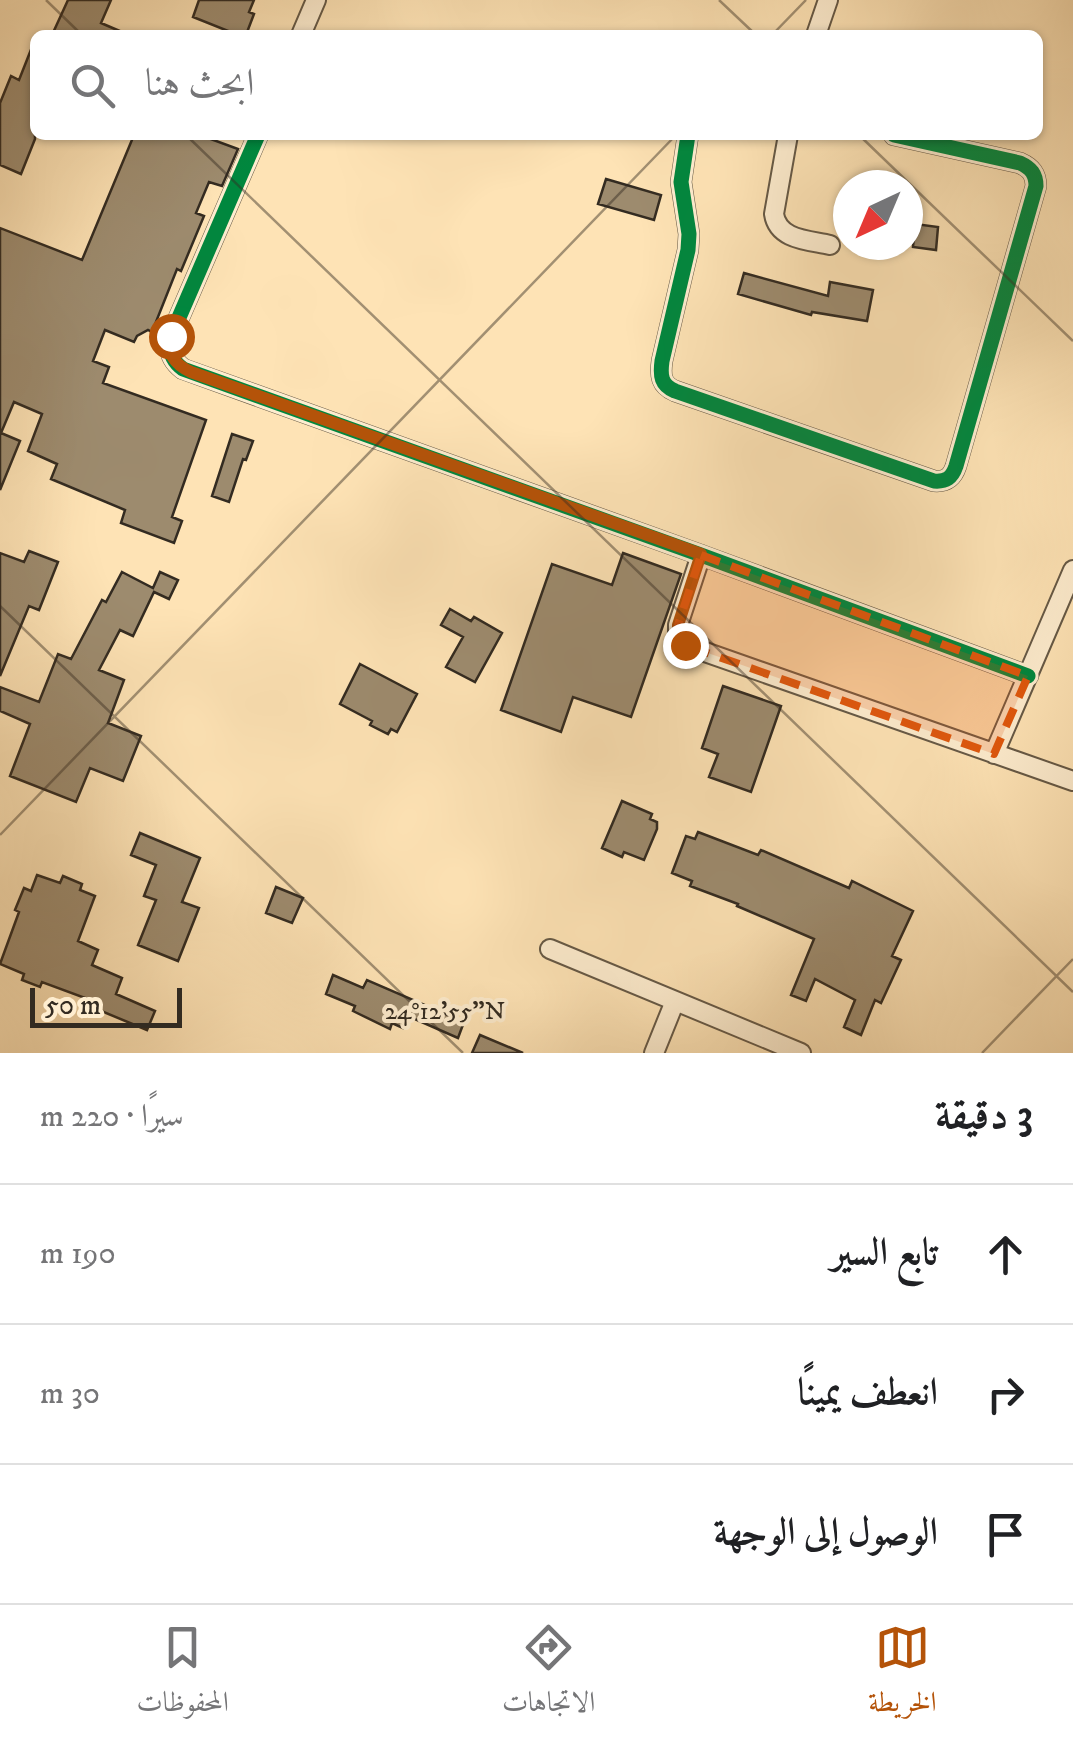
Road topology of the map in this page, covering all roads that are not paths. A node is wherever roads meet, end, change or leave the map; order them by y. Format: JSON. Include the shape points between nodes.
{"nodes":[{"id":1,"x":316,"y":0,"type":"edge"},
{"id":2,"x":828,"y":0,"type":"edge"},
{"id":3,"x":303,"y":30,"type":"edge"},
{"id":4,"x":818,"y":30,"type":"edge"},
{"id":5,"x":256,"y":140,"type":"edge"},
{"id":6,"x":687,"y":140,"type":"edge"},
{"id":7,"x":787,"y":140,"type":"edge"},
{"id":8,"x":916,"y":140,"type":"edge"},
{"id":9,"x":830,"y":245,"type":"dead end"},
{"id":10,"x":701,"y":554,"type":"junction"},
{"id":11,"x":1073,"y":570,"type":"edge"},
{"id":12,"x":1028,"y":676,"type":"junction"},
{"id":13,"x":994,"y":754,"type":"junction"},
{"id":14,"x":1073,"y":780,"type":"edge"},
{"id":15,"x":550,"y":949,"type":"dead end"},
{"id":16,"x":675,"y":1000,"type":"junction"},
{"id":17,"x":654,"y":1053,"type":"edge"},
{"id":18,"x":800,"y":1053,"type":"edge"}],
"edges":[{"from":1,"to":3,"type":"street"},
{"from":2,"to":4,"type":"street"},
{"from":5,"to":10,"type":"street","via":[[171,336],[176,363]]},
{"from":6,"to":8,"type":"street","via":[[681,182],[688,250],[662,382],[942,482],[956,466],[1036,178],[1020,163]]},
{"from":7,"to":9,"type":"street","via":[[776,224],[787,235]]},
{"from":10,"to":12,"type":"street"},
{"from":10,"to":13,"type":"street","via":[[678,625],[685,645]]},
{"from":11,"to":12,"type":"street"},
{"from":12,"to":13,"type":"street"},
{"from":13,"to":14,"type":"street"},
{"from":15,"to":16,"type":"street"},
{"from":16,"to":17,"type":"street"},
{"from":16,"to":18,"type":"street"}]}
